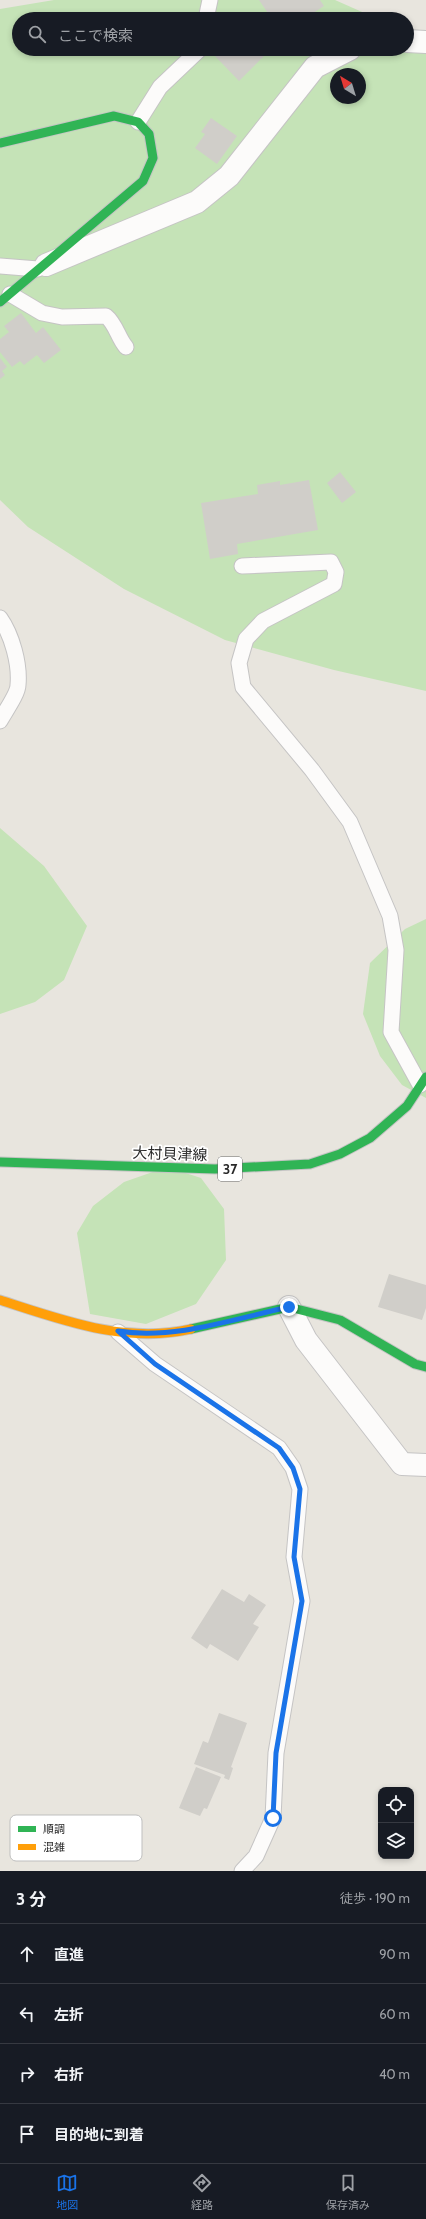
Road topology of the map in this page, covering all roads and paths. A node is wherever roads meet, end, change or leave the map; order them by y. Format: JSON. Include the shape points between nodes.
{"nodes":[{"id":1,"x":210,"y":0,"type":"edge"},
{"id":2,"x":207,"y":12,"type":"edge"},
{"id":3,"x":414,"y":41,"type":"edge"},
{"id":4,"x":426,"y":42,"type":"edge"},
{"id":5,"x":193,"y":56,"type":"edge"},
{"id":6,"x":336,"y":56,"type":"edge"},
{"id":7,"x":138,"y":122,"type":"junction"},
{"id":8,"x":0,"y":143,"type":"edge"},
{"id":9,"x":0,"y":266,"type":"edge"},
{"id":10,"x":38,"y":268,"type":"junction"},
{"id":11,"x":5,"y":298,"type":"edge"},
{"id":12,"x":126,"y":347,"type":"dead end"},
{"id":13,"x":242,"y":566,"type":"dead end"},
{"id":14,"x":0,"y":618,"type":"edge"},
{"id":15,"x":0,"y":721,"type":"edge"},
{"id":16,"x":423,"y":1081,"type":"edge"},
{"id":17,"x":0,"y":1162,"type":"edge"},
{"id":18,"x":0,"y":1300,"type":"edge"},
{"id":19,"x":289,"y":1307,"type":"junction"},
{"id":20,"x":118,"y":1331,"type":"junction"},
{"id":21,"x":426,"y":1367,"type":"edge"},
{"id":22,"x":426,"y":1465,"type":"edge"},
{"id":23,"x":242,"y":1871,"type":"edge"}],
"edges":[{"from":1,"to":2,"type":"lane"},
{"from":3,"to":4,"type":"street"},
{"from":5,"to":7,"type":"lane","via":[[160,87]]},
{"from":6,"to":10,"type":"street","via":[[315,67],[229,176],[197,202]]},
{"from":7,"to":8,"type":"street","via":[[114,116]]},
{"from":7,"to":10,"type":"street","via":[[149,134],[153,158],[143,181]]},
{"from":9,"to":10,"type":"lane"},
{"from":10,"to":11,"type":"street"},
{"from":11,"to":12,"type":"lane","via":[[42,313],[62,317],[106,316],[112,321],[121,342]]},
{"from":13,"to":16,"type":"lane","via":[[331,562],[336,572],[334,584],[263,622],[246,639],[239,663],[243,687],[312,770],[350,822],[390,916],[396,950],[392,1032]]},
{"from":14,"to":15,"type":"lane","via":[[6,626],[16,660],[18,687]]},
{"from":16,"to":17,"type":"street","name":"大村貝津線","number":"37","via":[[407,1106],[370,1138],[340,1154],[310,1164],[215,1169]]},
{"from":18,"to":20,"type":"street","via":[[84,1327]]},
{"from":19,"to":20,"type":"street","via":[[183,1331],[135,1334]]},
{"from":19,"to":21,"type":"street","via":[[340,1320],[415,1364]]},
{"from":19,"to":22,"type":"street","via":[[306,1340],[402,1464]]},
{"from":20,"to":23,"type":"lane","via":[[155,1364],[279,1448],[293,1468],[300,1489],[294,1557],[302,1601],[276,1753],[273,1818],[256,1856]]}]}
